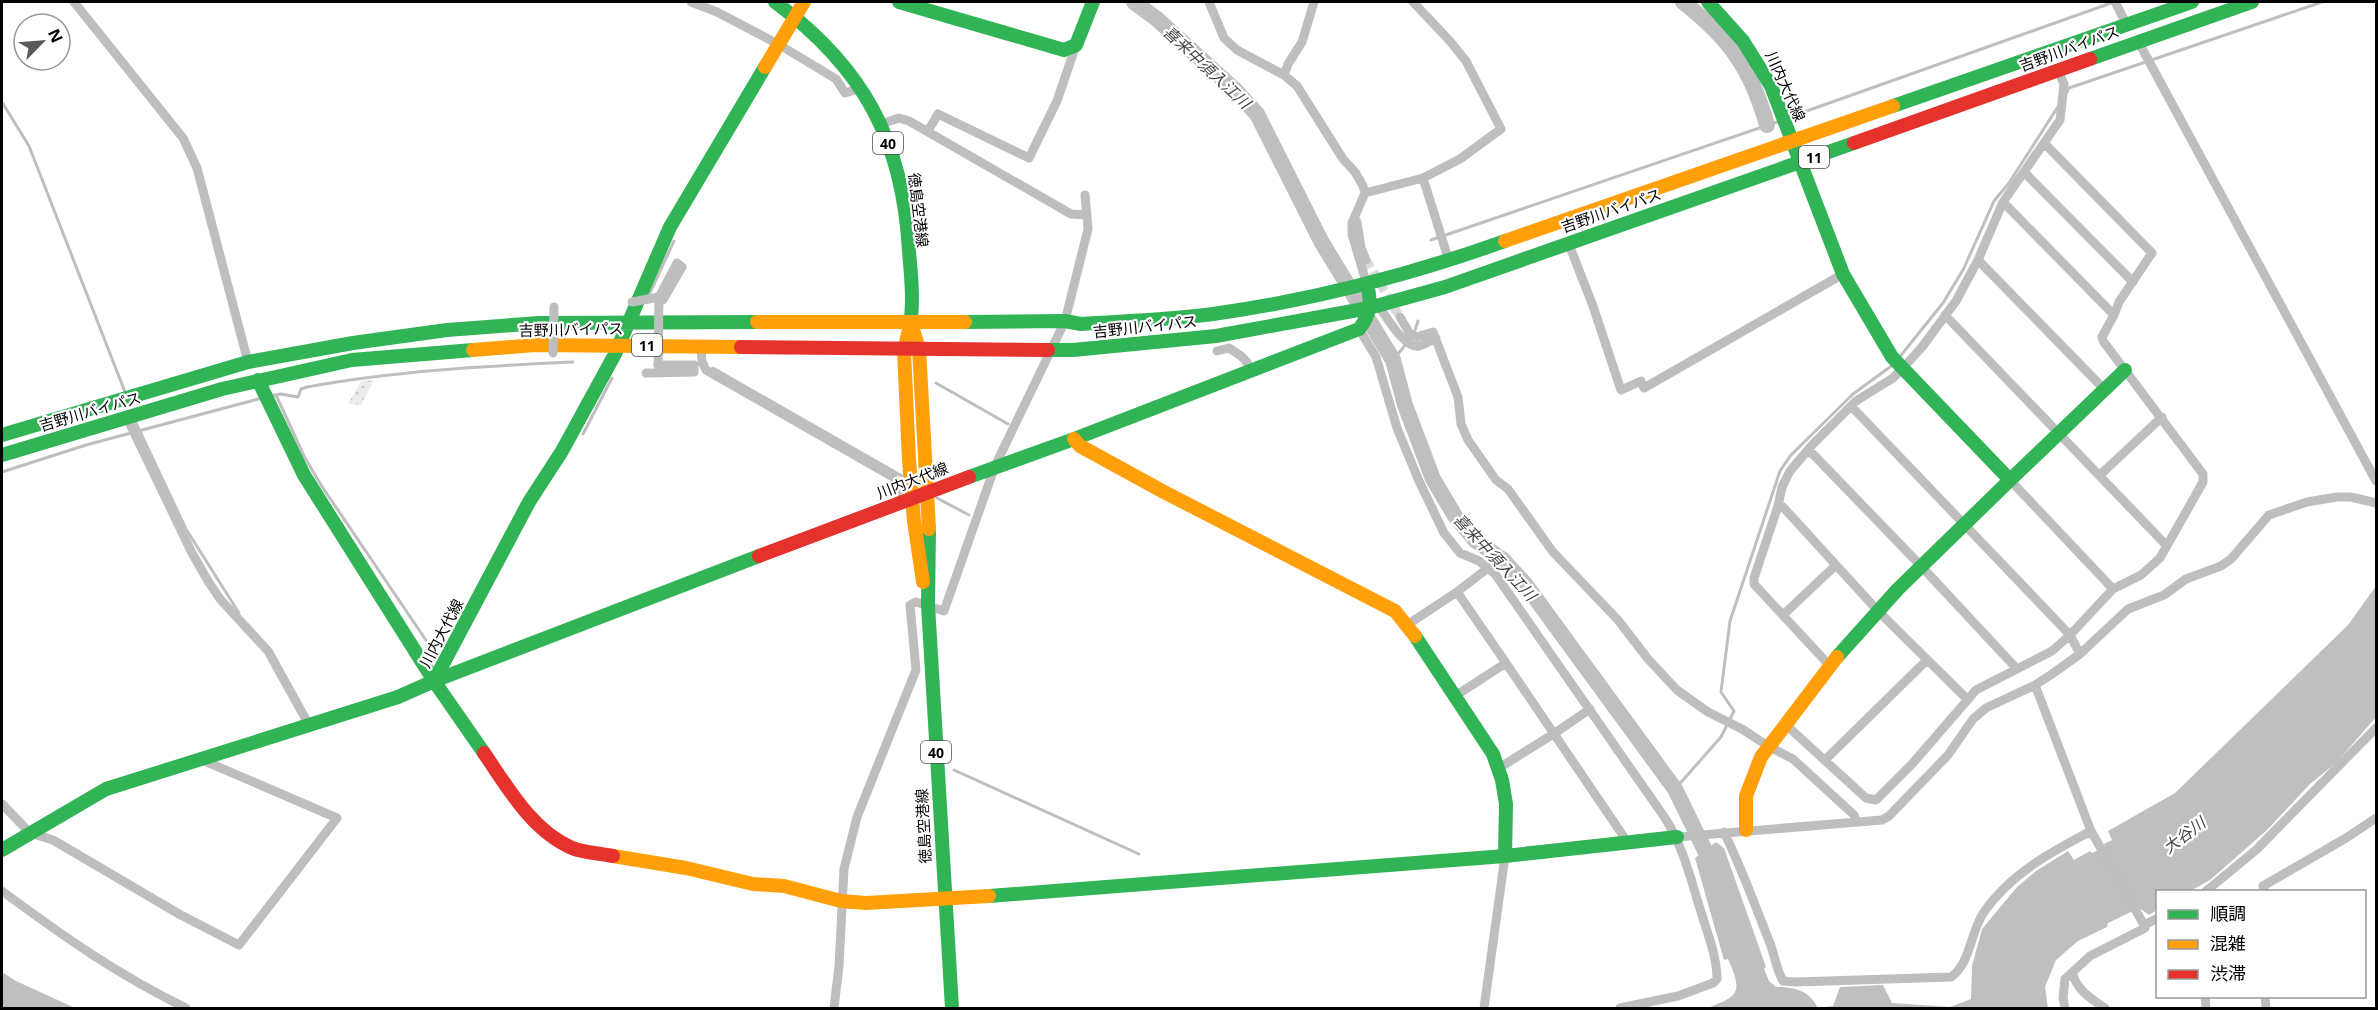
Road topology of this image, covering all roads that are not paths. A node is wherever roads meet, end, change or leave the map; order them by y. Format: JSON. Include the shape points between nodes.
{"nodes":[{"id":1,"x":74,"y":2,"type":"edge"},
{"id":2,"x":691,"y":2,"type":"edge"},
{"id":3,"x":775,"y":2,"type":"edge"},
{"id":4,"x":804,"y":2,"type":"edge"},
{"id":5,"x":899,"y":2,"type":"edge"},
{"id":6,"x":1093,"y":2,"type":"edge"},
{"id":7,"x":1209,"y":2,"type":"edge"},
{"id":8,"x":1314,"y":2,"type":"edge"},
{"id":9,"x":1413,"y":2,"type":"edge"},
{"id":10,"x":1708,"y":2,"type":"edge"},
{"id":11,"x":2115,"y":2,"type":"edge"},
{"id":12,"x":2192,"y":2,"type":"edge"},
{"id":13,"x":2252,"y":2,"type":"edge"},
{"id":14,"x":2175,"y":4,"type":"edge"},
{"id":15,"x":796,"y":16,"type":"junction"},
{"id":16,"x":2124,"y":19,"type":"junction"},
{"id":17,"x":2138,"y":41,"type":"junction"},
{"id":18,"x":778,"y":44,"type":"junction"},
{"id":19,"x":1076,"y":45,"type":"junction"},
{"id":20,"x":2058,"y":70,"type":"junction"},
{"id":21,"x":1284,"y":75,"type":"junction"},
{"id":22,"x":861,"y":88,"type":"junction"},
{"id":23,"x":881,"y":124,"type":"junction"},
{"id":24,"x":928,"y":131,"type":"junction"},
{"id":25,"x":1789,"y":136,"type":"junction"},
{"id":26,"x":2044,"y":143,"type":"junction"},
{"id":27,"x":1799,"y":163,"type":"junction"},
{"id":28,"x":2025,"y":173,"type":"junction"},
{"id":29,"x":1423,"y":178,"type":"junction"},
{"id":30,"x":1365,"y":194,"type":"junction"},
{"id":31,"x":1084,"y":195,"type":"dead end"},
{"id":32,"x":2003,"y":202,"type":"junction"},
{"id":33,"x":1356,"y":214,"type":"junction"},
{"id":34,"x":1087,"y":215,"type":"junction"},
{"id":35,"x":1568,"y":242,"type":"junction"},
{"id":36,"x":1366,"y":260,"type":"tunnel mouth"},
{"id":37,"x":1978,"y":260,"type":"junction"},
{"id":38,"x":1449,"y":261,"type":"junction"},
{"id":39,"x":1843,"y":274,"type":"junction"},
{"id":40,"x":2133,"y":282,"type":"junction"},
{"id":41,"x":1370,"y":298,"type":"junction"},
{"id":42,"x":632,"y":302,"type":"dead end"},
{"id":43,"x":554,"y":307,"type":"dead end"},
{"id":44,"x":1946,"y":315,"type":"junction"},
{"id":45,"x":2114,"y":315,"type":"junction"},
{"id":46,"x":1400,"y":317,"type":"tunnel mouth"},
{"id":47,"x":1065,"y":321,"type":"junction"},
{"id":48,"x":628,"y":322,"type":"junction"},
{"id":49,"x":911,"y":323,"type":"junction"},
{"id":50,"x":1361,"y":327,"type":"junction"},
{"id":51,"x":1411,"y":339,"type":"junction"},
{"id":52,"x":618,"y":345,"type":"junction"},
{"id":53,"x":701,"y":346,"type":"junction"},
{"id":54,"x":904,"y":348,"type":"junction"},
{"id":55,"x":919,"y":349,"type":"junction"},
{"id":56,"x":1050,"y":351,"type":"junction"},
{"id":57,"x":1217,"y":351,"type":"dead end"},
{"id":58,"x":553,"y":353,"type":"dead end"},
{"id":59,"x":248,"y":362,"type":"junction"},
{"id":60,"x":1898,"y":363,"type":"junction"},
{"id":61,"x":1251,"y":370,"type":"junction"},
{"id":62,"x":2125,"y":370,"type":"junction"},
{"id":63,"x":646,"y":373,"type":"dead end"},
{"id":64,"x":258,"y":380,"type":"junction"},
{"id":65,"x":2104,"y":390,"type":"junction"},
{"id":66,"x":1851,"y":406,"type":"junction"},
{"id":67,"x":2162,"y":417,"type":"junction"},
{"id":68,"x":127,"y":418,"type":"junction"},
{"id":69,"x":2059,"y":433,"type":"junction"},
{"id":70,"x":2,"y":435,"type":"edge"},
{"id":71,"x":1074,"y":439,"type":"junction"},
{"id":72,"x":1809,"y":450,"type":"junction"},
{"id":73,"x":2,"y":455,"type":"edge"},
{"id":74,"x":995,"y":466,"type":"junction"},
{"id":75,"x":2100,"y":475,"type":"junction"},
{"id":76,"x":2010,"y":480,"type":"junction"},
{"id":77,"x":2376,"y":481,"type":"edge"},
{"id":78,"x":926,"y":492,"type":"junction"},
{"id":79,"x":905,"y":500,"type":"junction"},
{"id":80,"x":2376,"y":503,"type":"edge"},
{"id":81,"x":1778,"y":506,"type":"junction"},
{"id":82,"x":1963,"y":523,"type":"junction"},
{"id":83,"x":2166,"y":545,"type":"junction"},
{"id":84,"x":1836,"y":565,"type":"junction"},
{"id":85,"x":1921,"y":566,"type":"junction"},
{"id":86,"x":1488,"y":568,"type":"junction"},
{"id":87,"x":2113,"y":589,"type":"junction"},
{"id":88,"x":1457,"y":592,"type":"junction"},
{"id":89,"x":928,"y":605,"type":"junction"},
{"id":90,"x":1878,"y":611,"type":"junction"},
{"id":91,"x":1783,"y":615,"type":"junction"},
{"id":92,"x":1407,"y":625,"type":"junction"},
{"id":93,"x":2070,"y":635,"type":"junction"},
{"id":94,"x":2080,"y":654,"type":"junction"},
{"id":95,"x":1927,"y":660,"type":"junction"},
{"id":96,"x":1506,"y":663,"type":"junction"},
{"id":97,"x":1829,"y":665,"type":"junction"},
{"id":98,"x":2017,"y":669,"type":"junction"},
{"id":99,"x":434,"y":681,"type":"junction"},
{"id":100,"x":2036,"y":685,"type":"junction"},
{"id":101,"x":1455,"y":696,"type":"junction"},
{"id":102,"x":1966,"y":699,"type":"junction"},
{"id":103,"x":1590,"y":708,"type":"junction"},
{"id":104,"x":1785,"y":724,"type":"junction"},
{"id":105,"x":309,"y":725,"type":"junction"},
{"id":106,"x":2376,"y":728,"type":"edge"},
{"id":107,"x":1555,"y":734,"type":"junction"},
{"id":108,"x":1768,"y":746,"type":"junction"},
{"id":109,"x":200,"y":759,"type":"junction"},
{"id":110,"x":1825,"y":760,"type":"junction"},
{"id":111,"x":1499,"y":768,"type":"junction"},
{"id":112,"x":2,"y":804,"type":"edge"},
{"id":113,"x":2376,"y":818,"type":"edge"},
{"id":114,"x":1857,"y":822,"type":"junction"},
{"id":115,"x":1746,"y":830,"type":"junction"},
{"id":116,"x":2091,"y":831,"type":"junction"},
{"id":117,"x":1721,"y":832,"type":"junction"},
{"id":118,"x":30,"y":833,"type":"junction"},
{"id":119,"x":1680,"y":836,"type":"junction"},
{"id":120,"x":1628,"y":843,"type":"junction"},
{"id":121,"x":2,"y":850,"type":"edge"},
{"id":122,"x":1505,"y":856,"type":"junction"},
{"id":123,"x":2206,"y":890,"type":"edge"},
{"id":124,"x":2265,"y":890,"type":"edge"},
{"id":125,"x":2,"y":891,"type":"edge"},
{"id":126,"x":944,"y":899,"type":"junction"},
{"id":127,"x":841,"y":901,"type":"junction"},
{"id":128,"x":2156,"y":918,"type":"edge"},
{"id":129,"x":2142,"y":922,"type":"junction"},
{"id":130,"x":2072,"y":973,"type":"junction"},
{"id":131,"x":186,"y":1008,"type":"edge"},
{"id":132,"x":834,"y":1008,"type":"edge"},
{"id":133,"x":952,"y":1008,"type":"edge"},
{"id":134,"x":1484,"y":1008,"type":"edge"},
{"id":135,"x":1620,"y":1008,"type":"edge"},
{"id":136,"x":2065,"y":1008,"type":"edge"},
{"id":137,"x":2105,"y":1008,"type":"edge"}],
"edges":[{"from":1,"to":59,"type":"street","via":[[183,138],[197,168]]},
{"from":2,"to":18,"type":"street"},
{"from":3,"to":15,"type":"main road","name":"徳島空港線","number":"40"},
{"from":4,"to":15,"type":"main road","name":"川内大代線"},
{"from":5,"to":19,"type":"main road","via":[[1064,50]]},
{"from":6,"to":19,"type":"main road"},
{"from":7,"to":21,"type":"street","via":[[1224,38],[1237,50]]},
{"from":8,"to":21,"type":"street","via":[[1302,42]]},
{"from":9,"to":29,"type":"street","via":[[1466,61],[1501,129],[1460,159]]},
{"from":10,"to":25,"type":"main road","name":"川内大代線","via":[[1752,50],[1771,86]]},
{"from":11,"to":16,"type":"street"},
{"from":12,"to":14,"type":"main road","name":"吉野川バイパス","number":"11"},
{"from":13,"to":17,"type":"main road","name":"吉野川バイパス","number":"11"},
{"from":14,"to":16,"type":"main road","name":"吉野川バイパス","number":"11"},
{"from":15,"to":18,"type":"main road","name":"川内大代線"},
{"from":15,"to":22,"type":"main road","name":"徳島空港線","number":"40"},
{"from":16,"to":25,"type":"main road","name":"吉野川バイパス","number":"11"},
{"from":17,"to":20,"type":"main road","name":"吉野川バイパス","number":"11"},
{"from":17,"to":77,"type":"street"},
{"from":18,"to":22,"type":"street","via":[[836,79],[845,93]]},
{"from":18,"to":48,"type":"main road","name":"川内大代線","via":[[670,227]]},
{"from":19,"to":24,"type":"street","via":[[1057,101],[1029,158],[938,114]]},
{"from":20,"to":26,"type":"street","via":[[2064,84],[2060,114]]},
{"from":20,"to":27,"type":"main road","name":"吉野川バイパス","number":"11"},
{"from":21,"to":30,"type":"street","via":[[1297,86],[1364,186]]},
{"from":22,"to":23,"type":"main road","name":"徳島空港線","number":"40"},
{"from":23,"to":24,"type":"street","via":[[899,118]]},
{"from":23,"to":49,"type":"main road","name":"徳島空港線","number":"40","via":[[898,171],[903,200]]},
{"from":24,"to":34,"type":"street","via":[[1071,214]]},
{"from":25,"to":27,"type":"main road","name":"川内大代線"},
{"from":25,"to":38,"type":"main road","name":"吉野川バイパス","number":"11"},
{"from":26,"to":28,"type":"street"},
{"from":26,"to":40,"type":"street","via":[[2152,253]]},
{"from":27,"to":35,"type":"main road","name":"吉野川バイパス","number":"11"},
{"from":27,"to":39,"type":"main road","name":"川内大代線"},
{"from":28,"to":32,"type":"street"},
{"from":28,"to":40,"type":"street"},
{"from":29,"to":30,"type":"street"},
{"from":29,"to":38,"type":"street"},
{"from":30,"to":33,"type":"street"},
{"from":31,"to":34,"type":"street"},
{"from":32,"to":37,"type":"street"},
{"from":32,"to":45,"type":"street"},
{"from":33,"to":36,"type":"street"},
{"from":33,"to":41,"type":"street","via":[[1352,234]]},
{"from":34,"to":47,"type":"street","via":[[1088,229]]},
{"from":35,"to":39,"type":"street","via":[[1621,390],[1641,381],[1644,388]]},
{"from":35,"to":41,"type":"main road","name":"吉野川バイパス","number":"11","via":[[1445,287]]},
{"from":37,"to":44,"type":"street"},
{"from":37,"to":65,"type":"street"},
{"from":38,"to":41,"type":"main road","name":"吉野川バイパス","number":"11"},
{"from":39,"to":60,"type":"main road","name":"川内大代線"},
{"from":40,"to":45,"type":"street"},
{"from":41,"to":47,"type":"main road","name":"吉野川バイパス","number":"11","via":[[1298,299],[1212,314],[1081,324]]},
{"from":41,"to":50,"type":"main road"},
{"from":41,"to":51,"type":"street"},
{"from":41,"to":56,"type":"main road","name":"吉野川バイパス","number":"11","via":[[1303,320],[1216,336]]},
{"from":42,"to":63,"type":"street","bridge":true,"via":[[661,298],[658,364],[694,365],[694,372]]},
{"from":43,"to":58,"type":"street","bridge":true},
{"from":44,"to":60,"type":"street"},
{"from":44,"to":69,"type":"street"},
{"from":45,"to":62,"type":"street","via":[[2103,341]]},
{"from":46,"to":51,"type":"street"},
{"from":47,"to":49,"type":"main road","name":"吉野川バイパス","number":"11"},
{"from":47,"to":56,"type":"street"},
{"from":48,"to":49,"type":"main road","name":"吉野川バイパス","number":"11"},
{"from":48,"to":52,"type":"main road","name":"川内大代線"},
{"from":48,"to":59,"type":"main road","name":"吉野川バイパス","number":"11","via":[[447,330]]},
{"from":49,"to":54,"type":"main road","name":"徳島空港線","number":"40"},
{"from":49,"to":55,"type":"main road","name":"徳島空港線","number":"40"},
{"from":50,"to":61,"type":"main road","name":"川内大代線"},
{"from":50,"to":86,"type":"street","via":[[1376,357],[1397,428],[1444,533],[1460,553]]},
{"from":51,"to":108,"type":"street","via":[[1433,332],[1458,397],[1461,424],[1468,440],[1553,552],[1677,690]]},
{"from":52,"to":53,"type":"main road","name":"吉野川バイパス","number":"11"},
{"from":52,"to":64,"type":"main road","name":"吉野川バイパス","number":"11","via":[[535,345],[352,360]]},
{"from":52,"to":99,"type":"main road","name":"川内大代線","via":[[582,417],[529,502]]},
{"from":53,"to":54,"type":"main road","name":"吉野川バイパス","number":"11"},
{"from":53,"to":79,"type":"street","via":[[706,370],[893,477]]},
{"from":54,"to":55,"type":"main road","name":"吉野川バイパス","number":"11"},
{"from":54,"to":79,"type":"main road","name":"徳島空港線","number":"40"},
{"from":55,"to":56,"type":"main road","name":"吉野川バイパス","number":"11"},
{"from":55,"to":78,"type":"main road","name":"徳島空港線","number":"40"},
{"from":56,"to":74,"type":"street"},
{"from":57,"to":61,"type":"street","via":[[1228,348],[1246,360]]},
{"from":59,"to":70,"type":"main road","name":"吉野川バイパス","number":"11"},
{"from":60,"to":66,"type":"street","via":[[1893,378]]},
{"from":60,"to":76,"type":"main road","name":"川内大代線"},
{"from":61,"to":71,"type":"main road","name":"川内大代線"},
{"from":62,"to":65,"type":"main road"},
{"from":62,"to":67,"type":"street"},
{"from":64,"to":68,"type":"main road","name":"吉野川バイパス","number":"11"},
{"from":64,"to":99,"type":"main road","via":[[304,476]]},
{"from":65,"to":69,"type":"main road"},
{"from":66,"to":72,"type":"street"},
{"from":66,"to":82,"type":"street"},
{"from":67,"to":75,"type":"street"},
{"from":67,"to":83,"type":"street","via":[[2203,474],[2203,482]]},
{"from":68,"to":73,"type":"main road","name":"吉野川バイパス","number":"11"},
{"from":68,"to":105,"type":"street","via":[[208,581],[268,651]]},
{"from":69,"to":75,"type":"street"},
{"from":69,"to":76,"type":"main road"},
{"from":71,"to":74,"type":"main road","name":"川内大代線"},
{"from":71,"to":92,"type":"main road","via":[[1164,492],[1383,603]]},
{"from":72,"to":81,"type":"street","via":[[1790,471]]},
{"from":72,"to":85,"type":"street"},
{"from":74,"to":78,"type":"main road","name":"川内大代線"},
{"from":74,"to":89,"type":"street","via":[[944,611]]},
{"from":75,"to":83,"type":"street"},
{"from":76,"to":82,"type":"main road"},
{"from":76,"to":87,"type":"street"},
{"from":78,"to":79,"type":"main road","name":"川内大代線"},
{"from":78,"to":89,"type":"main road","name":"徳島空港線","number":"40"},
{"from":79,"to":89,"type":"main road","name":"徳島空港線","number":"40"},
{"from":79,"to":99,"type":"main road","name":"川内大代線"},
{"from":80,"to":94,"type":"street","via":[[2337,497],[2269,515],[2221,566],[2128,609]]},
{"from":81,"to":84,"type":"street"},
{"from":81,"to":91,"type":"street","via":[[1754,584]]},
{"from":82,"to":85,"type":"main road"},
{"from":82,"to":93,"type":"street"},
{"from":83,"to":87,"type":"street","via":[[2160,558],[2141,575]]},
{"from":84,"to":90,"type":"street"},
{"from":84,"to":91,"type":"street"},
{"from":85,"to":90,"type":"main road"},
{"from":85,"to":98,"type":"street"},
{"from":86,"to":88,"type":"street"},
{"from":86,"to":103,"type":"street"},
{"from":87,"to":93,"type":"street"},
{"from":88,"to":92,"type":"street"},
{"from":88,"to":96,"type":"street"},
{"from":89,"to":126,"type":"main road","name":"徳島空港線","number":"40"},
{"from":89,"to":127,"type":"street","via":[[910,605],[916,670],[857,817],[844,869]]},
{"from":90,"to":95,"type":"street"},
{"from":90,"to":97,"type":"main road"},
{"from":91,"to":97,"type":"street"},
{"from":92,"to":101,"type":"main road"},
{"from":93,"to":94,"type":"street"},
{"from":93,"to":98,"type":"street","via":[[2052,651]]},
{"from":94,"to":100,"type":"street"},
{"from":95,"to":102,"type":"street"},
{"from":95,"to":110,"type":"street"},
{"from":96,"to":101,"type":"street"},
{"from":96,"to":107,"type":"street"},
{"from":97,"to":104,"type":"main road"},
{"from":98,"to":102,"type":"street"},
{"from":99,"to":105,"type":"main road","name":"川内大代線","via":[[398,697]]},
{"from":99,"to":127,"type":"main road","via":[[519,804],[558,841],[591,853],[686,868],[753,884],[784,886]]},
{"from":100,"to":114,"type":"street","via":[[1986,708],[1973,719],[1948,754],[1889,816]]},
{"from":100,"to":116,"type":"street"},
{"from":101,"to":111,"type":"main road"},
{"from":102,"to":110,"type":"street","via":[[1913,763],[1876,800],[1866,798]]},
{"from":103,"to":107,"type":"street"},
{"from":103,"to":119,"type":"street"},
{"from":104,"to":108,"type":"main road"},
{"from":104,"to":110,"type":"street"},
{"from":105,"to":109,"type":"main road","name":"川内大代線"},
{"from":106,"to":123,"type":"street","via":[[2256,850]]},
{"from":107,"to":111,"type":"street"},
{"from":107,"to":120,"type":"street"},
{"from":108,"to":114,"type":"street","via":[[1793,759]]},
{"from":108,"to":115,"type":"main road","via":[[1746,794]]},
{"from":109,"to":118,"type":"main road","name":"川内大代線","via":[[106,789]]},
{"from":109,"to":118,"type":"street","via":[[337,818],[239,945],[53,840]]},
{"from":111,"to":122,"type":"main road","via":[[1507,797]]},
{"from":112,"to":118,"type":"street"},
{"from":113,"to":124,"type":"street","via":[[2264,886]]},
{"from":114,"to":115,"type":"street"},
{"from":115,"to":117,"type":"street"},
{"from":116,"to":117,"type":"street","via":[[2020,873],[1984,911],[1974,928],[1964,962],[1950,977],[1795,982],[1783,981],[1778,972],[1744,877]]},
{"from":116,"to":129,"type":"street"},
{"from":117,"to":119,"type":"street"},
{"from":118,"to":121,"type":"main road","name":"川内大代線"},
{"from":119,"to":120,"type":"main road"},
{"from":119,"to":135,"type":"street","via":[[1717,979],[1678,996]]},
{"from":120,"to":122,"type":"main road"},
{"from":122,"to":126,"type":"main road"},
{"from":122,"to":134,"type":"street"},
{"from":125,"to":131,"type":"street","via":[[77,947]]},
{"from":126,"to":127,"type":"main road"},
{"from":126,"to":133,"type":"main road","name":"徳島空港線","number":"40"},
{"from":127,"to":132,"type":"street"},
{"from":128,"to":129,"type":"street"},
{"from":129,"to":130,"type":"street","via":[[2145,928],[2090,956]]},
{"from":130,"to":136,"type":"street","via":[[2065,979]]},
{"from":130,"to":137,"type":"street","via":[[2083,993]]}]}
